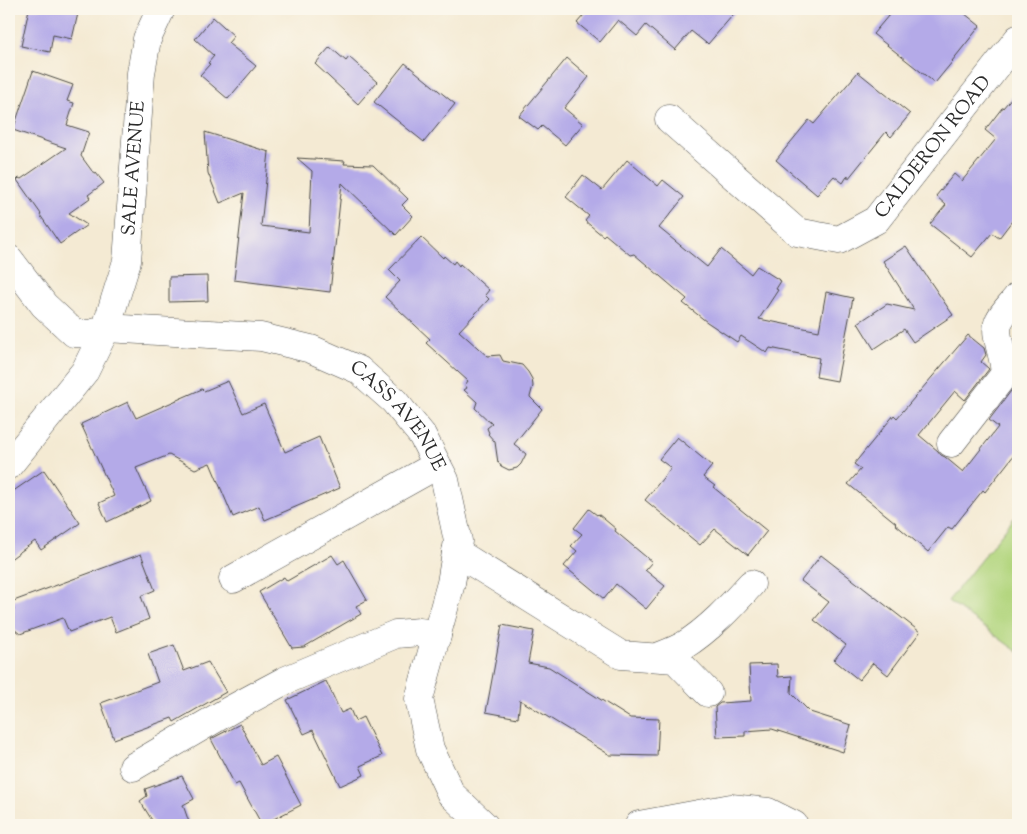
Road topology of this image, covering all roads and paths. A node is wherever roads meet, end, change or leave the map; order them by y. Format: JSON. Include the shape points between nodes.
{"nodes":[{"id":1,"x":161,"y":9,"type":"edge"},
{"id":2,"x":1018,"y":39,"type":"edge"},
{"id":3,"x":669,"y":119,"type":"dead end"},
{"id":4,"x":9,"y":260,"type":"edge"},
{"id":5,"x":1018,"y":296,"type":"edge"},
{"id":6,"x":106,"y":328,"type":"junction"},
{"id":7,"x":951,"y":443,"type":"dead end"},
{"id":8,"x":437,"y":464,"type":"junction"},
{"id":9,"x":9,"y":465,"type":"edge"},
{"id":10,"x":456,"y":552,"type":"junction"},
{"id":11,"x":233,"y":579,"type":"dead end"},
{"id":12,"x":751,"y":584,"type":"dead end"},
{"id":13,"x":437,"y":636,"type":"junction"},
{"id":14,"x":658,"y":657,"type":"junction"},
{"id":15,"x":708,"y":693,"type":"dead end"},
{"id":16,"x":134,"y":766,"type":"dead end"},
{"id":17,"x":484,"y":825,"type":"edge"},
{"id":18,"x":640,"y":825,"type":"edge"},
{"id":19,"x":794,"y":825,"type":"edge"}],
"edges":[{"from":1,"to":6,"type":"street","name":"SALE AVENUE","via":[[147,39],[141,73],[127,261]]},
{"from":2,"to":3,"type":"street","name":"CALDERON ROAD","via":[[876,220],[839,240],[797,232]]},
{"from":4,"to":6,"type":"street","name":"CASS AVENUE","via":[[44,305],[74,333],[92,334]]},
{"from":5,"to":7,"type":"street","via":[[998,322],[1006,368],[1004,375]]},
{"from":6,"to":8,"type":"street","name":"CASS AVENUE","via":[[261,337],[311,349],[359,370],[394,401],[422,435]]},
{"from":6,"to":9,"type":"street","name":"SALE AVENUE","via":[[85,371]]},
{"from":8,"to":10,"type":"street","name":"CASS AVENUE","via":[[445,480],[458,541]]},
{"from":8,"to":11,"type":"street"},
{"from":10,"to":13,"type":"street","name":"CASS AVENUE"},
{"from":10,"to":14,"type":"street","via":[[621,655]]},
{"from":12,"to":14,"type":"street","via":[[705,630]]},
{"from":13,"to":16,"type":"street","via":[[420,632],[396,634],[284,681]]},
{"from":13,"to":17,"type":"street","name":"CASS AVENUE","via":[[419,699],[430,749],[451,794]]},
{"from":14,"to":15,"type":"street","via":[[675,659]]},
{"from":18,"to":19,"type":"street","via":[[731,808],[768,812]]}]}
